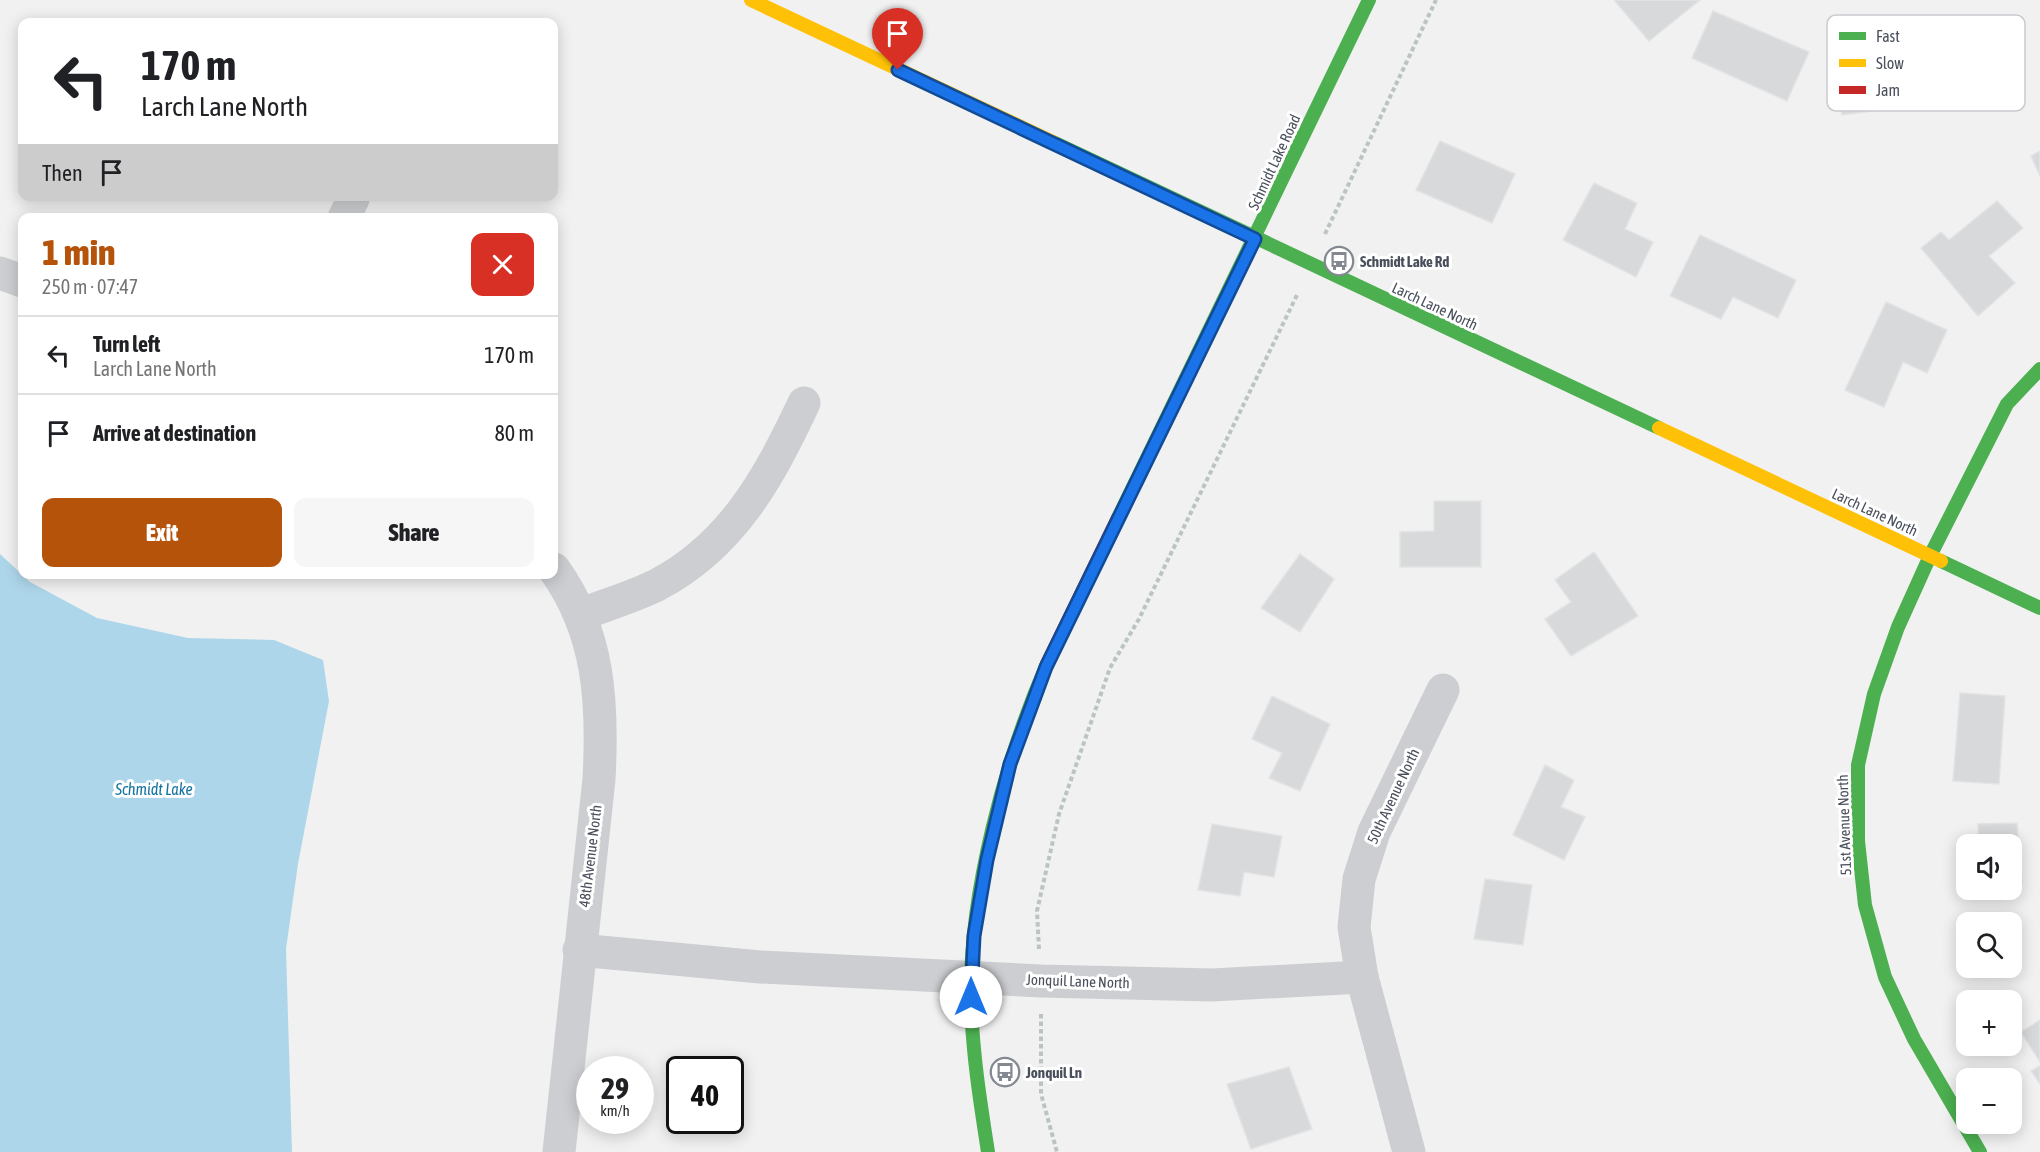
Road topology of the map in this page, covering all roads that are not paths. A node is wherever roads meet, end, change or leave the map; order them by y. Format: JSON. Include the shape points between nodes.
{"nodes":[{"id":1,"x":751,"y":0,"type":"edge"},
{"id":2,"x":1369,"y":0,"type":"edge"},
{"id":3,"x":1255,"y":239,"type":"junction"},
{"id":4,"x":0,"y":273,"type":"edge"},
{"id":5,"x":18,"y":280,"type":"edge"},
{"id":6,"x":2040,"y":369,"type":"edge"},
{"id":7,"x":804,"y":403,"type":"dead end"},
{"id":8,"x":1930,"y":556,"type":"junction"},
{"id":9,"x":558,"y":576,"type":"edge"},
{"id":10,"x":2040,"y":608,"type":"edge"},
{"id":11,"x":580,"y":615,"type":"junction"},
{"id":12,"x":1443,"y":690,"type":"dead end"},
{"id":13,"x":579,"y":950,"type":"junction"},
{"id":14,"x":970,"y":976,"type":"junction"},
{"id":15,"x":1362,"y":977,"type":"junction"},
{"id":16,"x":559,"y":1152,"type":"edge"},
{"id":17,"x":988,"y":1152,"type":"edge"},
{"id":18,"x":1409,"y":1152,"type":"edge"},
{"id":19,"x":1980,"y":1152,"type":"edge"}],
"edges":[{"from":1,"to":3,"type":"street","name":"Larch Lane North"},
{"from":2,"to":3,"type":"street","name":"Schmidt Lake Road"},
{"from":3,"to":8,"type":"street","name":"Larch Lane North"},
{"from":3,"to":14,"type":"street","name":"Schmidt Lake Road","via":[[1046,667],[1010,764],[987,860]]},
{"from":4,"to":5,"type":"street"},
{"from":6,"to":8,"type":"street","name":"51st Avenue North","via":[[2007,405]]},
{"from":7,"to":11,"type":"street","via":[[775,465],[751,502],[705,553],[657,585]]},
{"from":8,"to":10,"type":"street","name":"Larch Lane North"},
{"from":8,"to":19,"type":"street","name":"51st Avenue North","via":[[1874,694],[1858,765],[1858,841],[1865,905],[1885,977],[1914,1040]]},
{"from":9,"to":11,"type":"street","name":"48th Avenue North"},
{"from":11,"to":13,"type":"street","name":"48th Avenue North","via":[[595,667],[602,720]]},
{"from":12,"to":15,"type":"street","name":"50th Avenue North","via":[[1374,832],[1359,879],[1354,927]]},
{"from":13,"to":14,"type":"street","name":"Jonquil Lane North","via":[[760,968]]},
{"from":13,"to":16,"type":"street","name":"48th Avenue North"},
{"from":14,"to":15,"type":"street","name":"Jonquil Lane North","via":[[1212,985]]},
{"from":14,"to":17,"type":"street","name":"Schmidt Lake Road","via":[[973,1060]]},
{"from":15,"to":18,"type":"street"}]}
